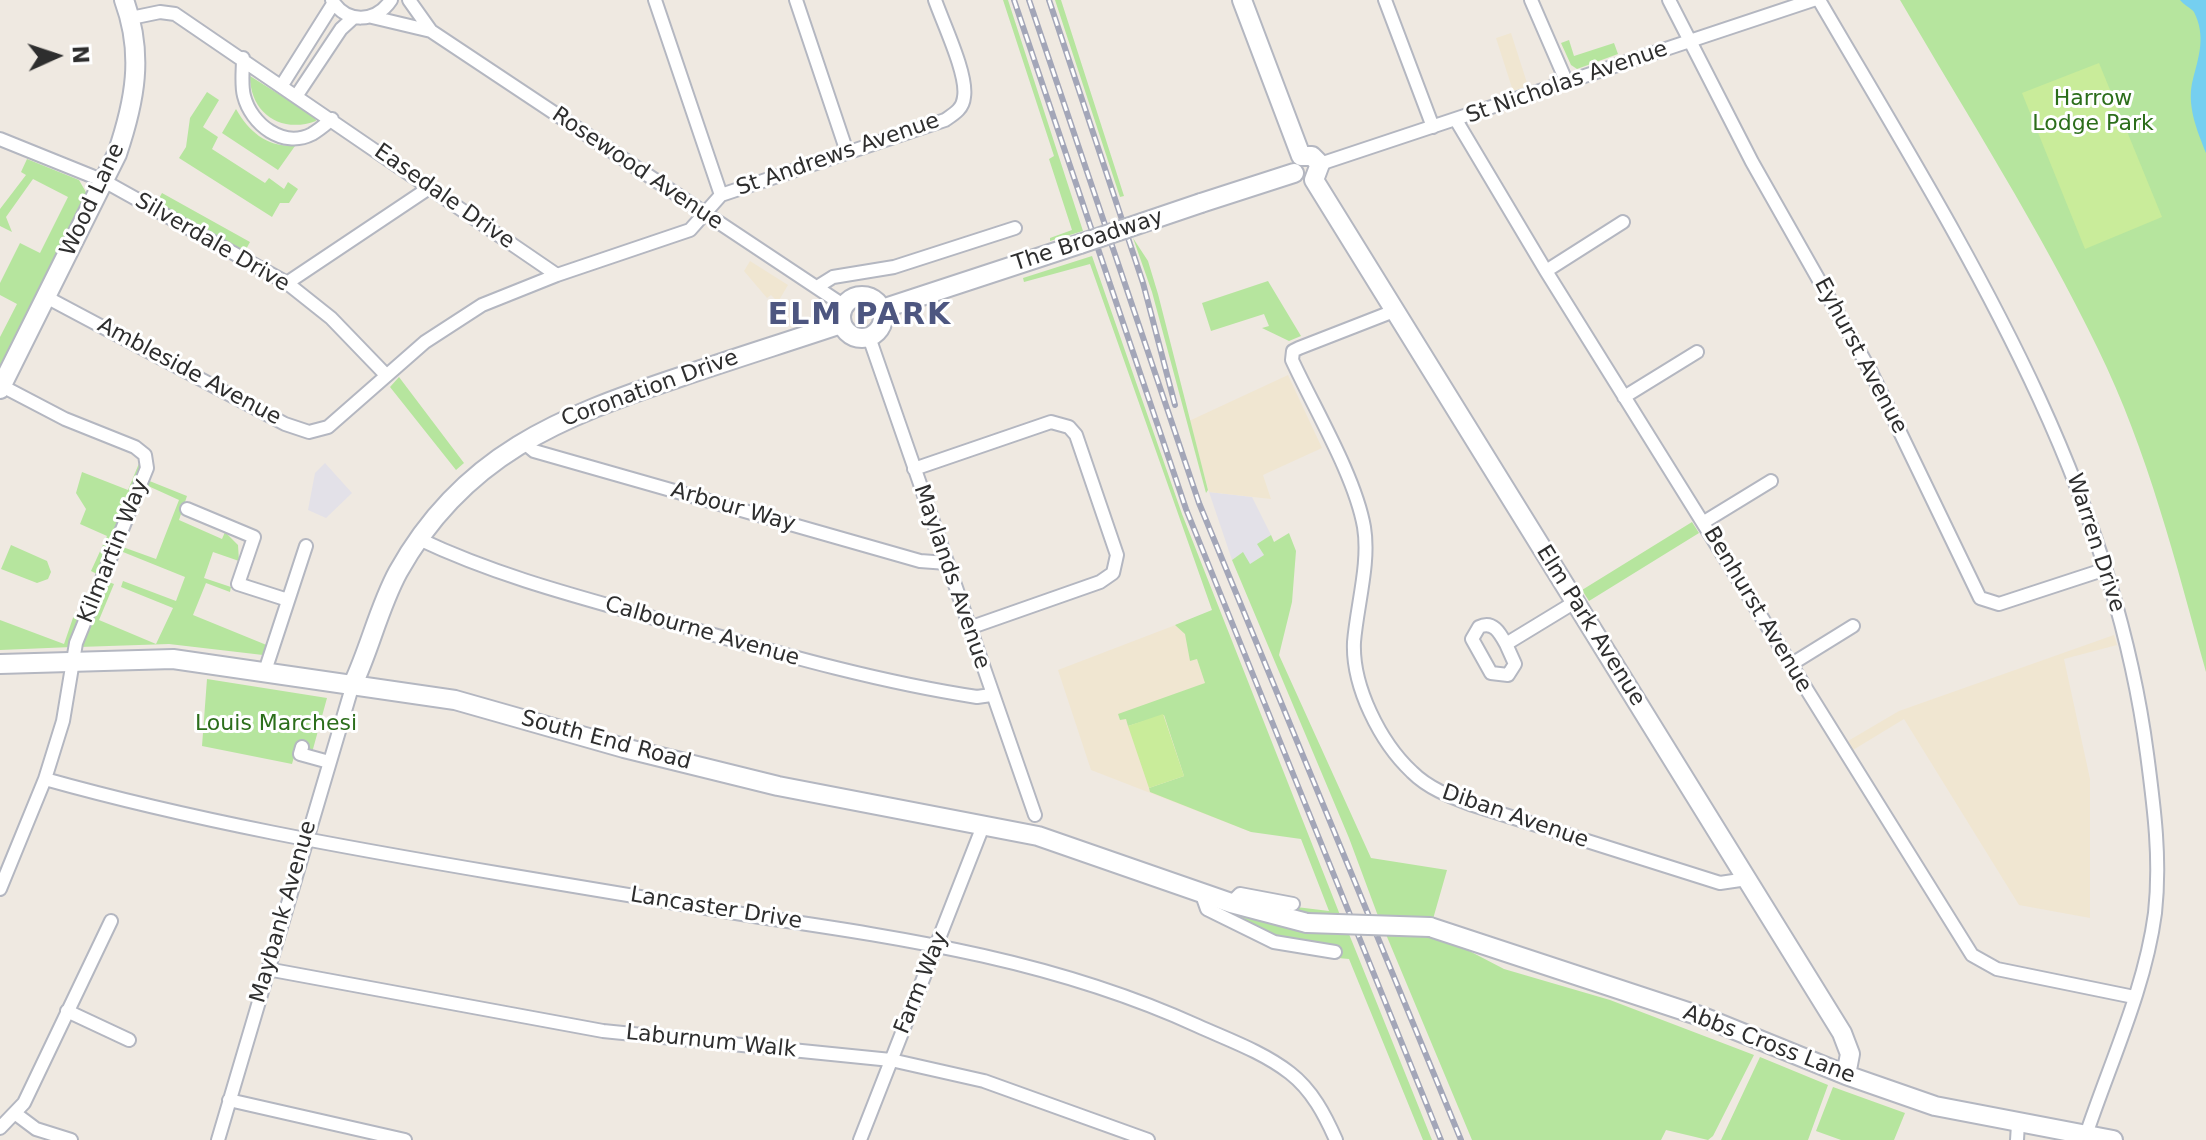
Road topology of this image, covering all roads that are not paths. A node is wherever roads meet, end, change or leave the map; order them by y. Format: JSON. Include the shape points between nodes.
{"nodes":[{"id":1,"x":391,"y":0,"type":"edge"},
{"id":2,"x":409,"y":0,"type":"edge"},
{"id":3,"x":655,"y":0,"type":"edge"},
{"id":4,"x":796,"y":0,"type":"edge"},
{"id":5,"x":935,"y":0,"type":"edge"},
{"id":6,"x":1242,"y":0,"type":"edge"},
{"id":7,"x":1385,"y":0,"type":"edge"},
{"id":8,"x":1531,"y":0,"type":"edge"},
{"id":9,"x":1669,"y":0,"type":"edge"},
{"id":10,"x":1816,"y":0,"type":"edge"},
{"id":11,"x":332,"y":2,"type":"edge"},
{"id":12,"x":128,"y":9,"type":"edge"},
{"id":13,"x":372,"y":17,"type":"junction"},
{"id":14,"x":353,"y":18,"type":"junction"},
{"id":15,"x":431,"y":31,"type":"junction"},
{"id":16,"x":1689,"y":42,"type":"junction"},
{"id":17,"x":243,"y":58,"type":"junction"},
{"id":18,"x":1567,"y":83,"type":"junction"},
{"id":19,"x":282,"y":85,"type":"junction"},
{"id":20,"x":297,"y":95,"type":"junction"},
{"id":21,"x":332,"y":119,"type":"junction"},
{"id":22,"x":1456,"y":120,"type":"junction"},
{"id":23,"x":1433,"y":127,"type":"junction"},
{"id":24,"x":0,"y":139,"type":"edge"},
{"id":25,"x":847,"y":152,"type":"junction"},
{"id":26,"x":1298,"y":165,"type":"junction"},
{"id":27,"x":1317,"y":172,"type":"junction"},
{"id":28,"x":104,"y":181,"type":"junction"},
{"id":29,"x":429,"y":188,"type":"junction"},
{"id":30,"x":721,"y":195,"type":"junction"},
{"id":31,"x":706,"y":215,"type":"junction"},
{"id":32,"x":1623,"y":222,"type":"dead end"},
{"id":33,"x":1015,"y":228,"type":"dead end"},
{"id":34,"x":1546,"y":271,"type":"junction"},
{"id":35,"x":557,"y":275,"type":"junction"},
{"id":36,"x":287,"y":283,"type":"junction"},
{"id":37,"x":817,"y":287,"type":"junction"},
{"id":38,"x":46,"y":297,"type":"junction"},
{"id":39,"x":882,"y":309,"type":"junction"},
{"id":40,"x":1394,"y":311,"type":"junction"},
{"id":41,"x":842,"y":314,"type":"junction"},
{"id":42,"x":869,"y":337,"type":"junction"},
{"id":43,"x":1697,"y":352,"type":"dead end"},
{"id":44,"x":386,"y":375,"type":"junction"},
{"id":45,"x":1,"y":387,"type":"edge"},
{"id":46,"x":1624,"y":397,"type":"junction"},
{"id":47,"x":522,"y":441,"type":"junction"},
{"id":48,"x":914,"y":469,"type":"junction"},
{"id":49,"x":1771,"y":481,"type":"dead end"},
{"id":50,"x":187,"y":509,"type":"dead end"},
{"id":51,"x":1704,"y":522,"type":"junction"},
{"id":52,"x":419,"y":539,"type":"junction"},
{"id":53,"x":306,"y":546,"type":"dead end"},
{"id":54,"x":947,"y":563,"type":"junction"},
{"id":55,"x":2106,"y":569,"type":"junction"},
{"id":56,"x":288,"y":600,"type":"junction"},
{"id":57,"x":1575,"y":602,"type":"junction"},
{"id":58,"x":1853,"y":626,"type":"dead end"},
{"id":59,"x":969,"y":628,"type":"junction"},
{"id":60,"x":1506,"y":644,"type":"dead end"},
{"id":61,"x":72,"y":661,"type":"junction"},
{"id":62,"x":0,"y":664,"type":"edge"},
{"id":63,"x":1790,"y":665,"type":"junction"},
{"id":64,"x":265,"y":671,"type":"junction"},
{"id":65,"x":353,"y":684,"type":"junction"},
{"id":66,"x":991,"y":695,"type":"junction"},
{"id":67,"x":302,"y":747,"type":"dead end"},
{"id":68,"x":329,"y":762,"type":"junction"},
{"id":69,"x":45,"y":779,"type":"junction"},
{"id":70,"x":1035,"y":815,"type":"dead end"},
{"id":71,"x":983,"y":826,"type":"junction"},
{"id":72,"x":304,"y":840,"type":"junction"},
{"id":73,"x":1747,"y":879,"type":"junction"},
{"id":74,"x":0,"y":889,"type":"edge"},
{"id":75,"x":1201,"y":892,"type":"junction"},
{"id":76,"x":1231,"y":903,"type":"junction"},
{"id":77,"x":1293,"y":904,"type":"dead end"},
{"id":78,"x":111,"y":921,"type":"dead end"},
{"id":79,"x":1307,"y":923,"type":"joint"},
{"id":80,"x":938,"y":944,"type":"junction"},
{"id":81,"x":1335,"y":952,"type":"dead end"},
{"id":82,"x":267,"y":969,"type":"junction"},
{"id":83,"x":2134,"y":997,"type":"junction"},
{"id":84,"x":67,"y":1011,"type":"junction"},
{"id":85,"x":129,"y":1040,"type":"dead end"},
{"id":86,"x":891,"y":1060,"type":"junction"},
{"id":87,"x":1846,"y":1075,"type":"junction"},
{"id":88,"x":229,"y":1100,"type":"junction"},
{"id":89,"x":16,"y":1114,"type":"junction"},
{"id":90,"x":0,"y":1128,"type":"edge"},
{"id":91,"x":2018,"y":1132,"type":"edge"},
{"id":92,"x":2086,"y":1135,"type":"junction"},
{"id":93,"x":71,"y":1140,"type":"edge"},
{"id":94,"x":218,"y":1140,"type":"edge"},
{"id":95,"x":405,"y":1140,"type":"edge"},
{"id":96,"x":860,"y":1140,"type":"edge"},
{"id":97,"x":1148,"y":1140,"type":"edge"},
{"id":98,"x":1336,"y":1140,"type":"edge"},
{"id":99,"x":2113,"y":1140,"type":"edge"}],
"edges":[{"from":1,"to":13,"type":"street"},
{"from":2,"to":15,"type":"street"},
{"from":3,"to":30,"type":"street"},
{"from":4,"to":25,"type":"street"},
{"from":5,"to":25,"type":"street","name":"St Andrews Avenue","via":[[962,80],[965,96],[959,112]]},
{"from":6,"to":26,"type":"street"},
{"from":7,"to":23,"type":"street"},
{"from":8,"to":18,"type":"street"},
{"from":9,"to":16,"type":"street","name":"Eyhurst Avenue"},
{"from":10,"to":16,"type":"street","name":"St Nicholas Avenue"},
{"from":10,"to":55,"type":"street","name":"Warren Drive","via":[[2016,343],[2065,454]]},
{"from":11,"to":14,"type":"street"},
{"from":11,"to":19,"type":"street"},
{"from":12,"to":17,"type":"street","name":"Easedale Drive","via":[[175,14]]},
{"from":12,"to":28,"type":"street","name":"Wood Lane","via":[[138,70],[135,96]]},
{"from":13,"to":14,"type":"street"},
{"from":13,"to":15,"type":"street"},
{"from":14,"to":20,"type":"street"},
{"from":15,"to":31,"type":"street","name":"Rosewood Avenue"},
{"from":16,"to":18,"type":"street","name":"St Nicholas Avenue"},
{"from":16,"to":55,"type":"street","name":"Eyhurst Avenue","via":[[1871,372],[1980,598],[1999,604]]},
{"from":17,"to":19,"type":"street","name":"Easedale Drive"},
{"from":17,"to":21,"type":"street","via":[[243,94],[253,119],[272,133],[310,135]]},
{"from":18,"to":22,"type":"street","name":"St Nicholas Avenue"},
{"from":19,"to":20,"type":"street","name":"Easedale Drive"},
{"from":20,"to":21,"type":"street","name":"Easedale Drive"},
{"from":21,"to":29,"type":"street","name":"Easedale Drive"},
{"from":22,"to":23,"type":"street","name":"St Nicholas Avenue"},
{"from":22,"to":34,"type":"street","name":"Benhurst Avenue"},
{"from":23,"to":27,"type":"street","name":"St Nicholas Avenue"},
{"from":24,"to":28,"type":"street","name":"Silverdale Drive"},
{"from":25,"to":30,"type":"street","name":"St Andrews Avenue"},
{"from":26,"to":27,"type":"street","via":[[1303,182]]},
{"from":26,"to":39,"type":"street","name":"The Broadway","bridge":true,"via":[[1201,203]]},
{"from":27,"to":40,"type":"street","name":"Elm Park Avenue"},
{"from":28,"to":36,"type":"street","name":"Silverdale Drive"},
{"from":28,"to":38,"type":"street","name":"Wood Lane"},
{"from":29,"to":35,"type":"street","name":"Easedale Drive"},
{"from":29,"to":36,"type":"street"},
{"from":30,"to":31,"type":"street","name":"St Andrews Avenue"},
{"from":31,"to":35,"type":"street","name":"Ambleside Avenue","via":[[690,230]]},
{"from":31,"to":37,"type":"street","name":"Rosewood Avenue"},
{"from":32,"to":34,"type":"street"},
{"from":33,"to":37,"type":"street","via":[[894,267],[833,277]]},
{"from":34,"to":46,"type":"street","name":"Benhurst Avenue"},
{"from":35,"to":44,"type":"street","name":"Ambleside Avenue","via":[[482,305]]},
{"from":36,"to":44,"type":"street","name":"Silverdale Drive","via":[[331,318]]},
{"from":37,"to":41,"type":"street","name":"Rosewood Avenue"},
{"from":38,"to":44,"type":"street","name":"Ambleside Avenue","via":[[309,432],[328,427]]},
{"from":38,"to":45,"type":"street","name":"Wood Lane"},
{"from":39,"to":41,"type":"street","via":[[868,296],[850,298]]},
{"from":39,"to":42,"type":"street","via":[[882,323]]},
{"from":40,"to":57,"type":"street","name":"Elm Park Avenue"},
{"from":40,"to":73,"type":"street","name":"Diban Avenue","via":[[1299,348],[1292,360],[1364,528],[1354,645],[1368,705],[1387,740],[1412,773],[1459,800],[1720,883]]},
{"from":41,"to":42,"type":"street","via":[[852,336]]},
{"from":41,"to":47,"type":"street","name":"Coronation Drive","via":[[598,405]]},
{"from":42,"to":48,"type":"street","name":"Maylands Avenue"},
{"from":43,"to":46,"type":"street"},
{"from":45,"to":61,"type":"street","name":"Kilmartin Way","via":[[145,455],[147,468]]},
{"from":46,"to":51,"type":"street","name":"Benhurst Avenue"},
{"from":47,"to":52,"type":"street","name":"Coronation Drive","via":[[470,480]]},
{"from":47,"to":54,"type":"street","name":"Arbour Way","via":[[534,451],[912,559]]},
{"from":48,"to":54,"type":"street","name":"Maylands Avenue"},
{"from":48,"to":59,"type":"street","via":[[1051,422],[1076,435],[1117,555],[1113,573]]},
{"from":49,"to":51,"type":"street"},
{"from":50,"to":56,"type":"street","via":[[254,537],[238,584]]},
{"from":51,"to":63,"type":"street","name":"Benhurst Avenue"},
{"from":52,"to":65,"type":"street","name":"Coronation Drive","via":[[397,573]]},
{"from":52,"to":66,"type":"street","name":"Calbourne Avenue","via":[[531,584],[850,674],[977,697]]},
{"from":53,"to":56,"type":"street"},
{"from":54,"to":59,"type":"street","name":"Maylands Avenue"},
{"from":55,"to":83,"type":"street","name":"Warren Drive","via":[[2140,702],[2156,818],[2154,914]]},
{"from":56,"to":64,"type":"street"},
{"from":57,"to":60,"type":"street"},
{"from":57,"to":73,"type":"street","name":"Elm Park Avenue"},
{"from":58,"to":63,"type":"street"},
{"from":59,"to":66,"type":"street","name":"Maylands Avenue"},
{"from":61,"to":62,"type":"street","name":"South End Road"},
{"from":61,"to":64,"type":"street","name":"South End Road","via":[[173,659]]},
{"from":61,"to":69,"type":"street","via":[[63,721]]},
{"from":63,"to":83,"type":"street","name":"Benhurst Avenue","via":[[1972,955],[1997,969]]},
{"from":64,"to":65,"type":"street","name":"South End Road"},
{"from":65,"to":68,"type":"street","name":"Maybank Avenue"},
{"from":65,"to":71,"type":"street","name":"South End Road","via":[[455,700],[778,786]]},
{"from":66,"to":70,"type":"street","name":"Maylands Avenue"},
{"from":67,"to":68,"type":"street","via":[[300,754]]},
{"from":68,"to":72,"type":"street","name":"Maybank Avenue"},
{"from":69,"to":72,"type":"street","name":"Lancaster Drive"},
{"from":69,"to":74,"type":"street"},
{"from":71,"to":75,"type":"street","name":"South End Road","via":[[1080,848]]},
{"from":71,"to":80,"type":"street","name":"Farm Way"},
{"from":72,"to":80,"type":"street","name":"Lancaster Drive"},
{"from":72,"to":82,"type":"street","name":"Maybank Avenue"},
{"from":73,"to":87,"type":"street","name":"Elm Park Avenue","via":[[1848,1044]]},
{"from":75,"to":76,"type":"street","name":"South End Road"},
{"from":75,"to":81,"type":"street","name":"South End Road","via":[[1207,909],[1274,942]]},
{"from":76,"to":77,"type":"street","name":"South End Road","via":[[1240,894]]},
{"from":76,"to":79,"type":"street","name":"South End Road"},
{"from":78,"to":84,"type":"street"},
{"from":79,"to":87,"type":"street","name":"Abbs Cross Lane","bridge":true,"via":[[1430,927],[1703,1017]]},
{"from":80,"to":86,"type":"street","name":"Farm Way"},
{"from":80,"to":98,"type":"street","name":"Lancaster Drive","via":[[1047,970],[1125,996],[1262,1055],[1309,1091]]},
{"from":82,"to":86,"type":"street","name":"Laburnum Walk","via":[[603,1031]]},
{"from":82,"to":88,"type":"street","name":"Maybank Avenue"},
{"from":83,"to":92,"type":"street","name":"Warren Drive"},
{"from":84,"to":85,"type":"street"},
{"from":84,"to":89,"type":"street"},
{"from":86,"to":96,"type":"street","name":"Farm Way"},
{"from":86,"to":97,"type":"street","name":"Laburnum Walk","via":[[984,1081]]},
{"from":87,"to":91,"type":"street","name":"Abbs Cross Lane"},
{"from":88,"to":94,"type":"street","name":"Maybank Avenue"},
{"from":88,"to":95,"type":"street"},
{"from":89,"to":90,"type":"street"},
{"from":89,"to":93,"type":"street","via":[[36,1129]]},
{"from":91,"to":92,"type":"street","name":"Abbs Cross Lane"},
{"from":92,"to":99,"type":"street","name":"Abbs Cross Lane"}]}
